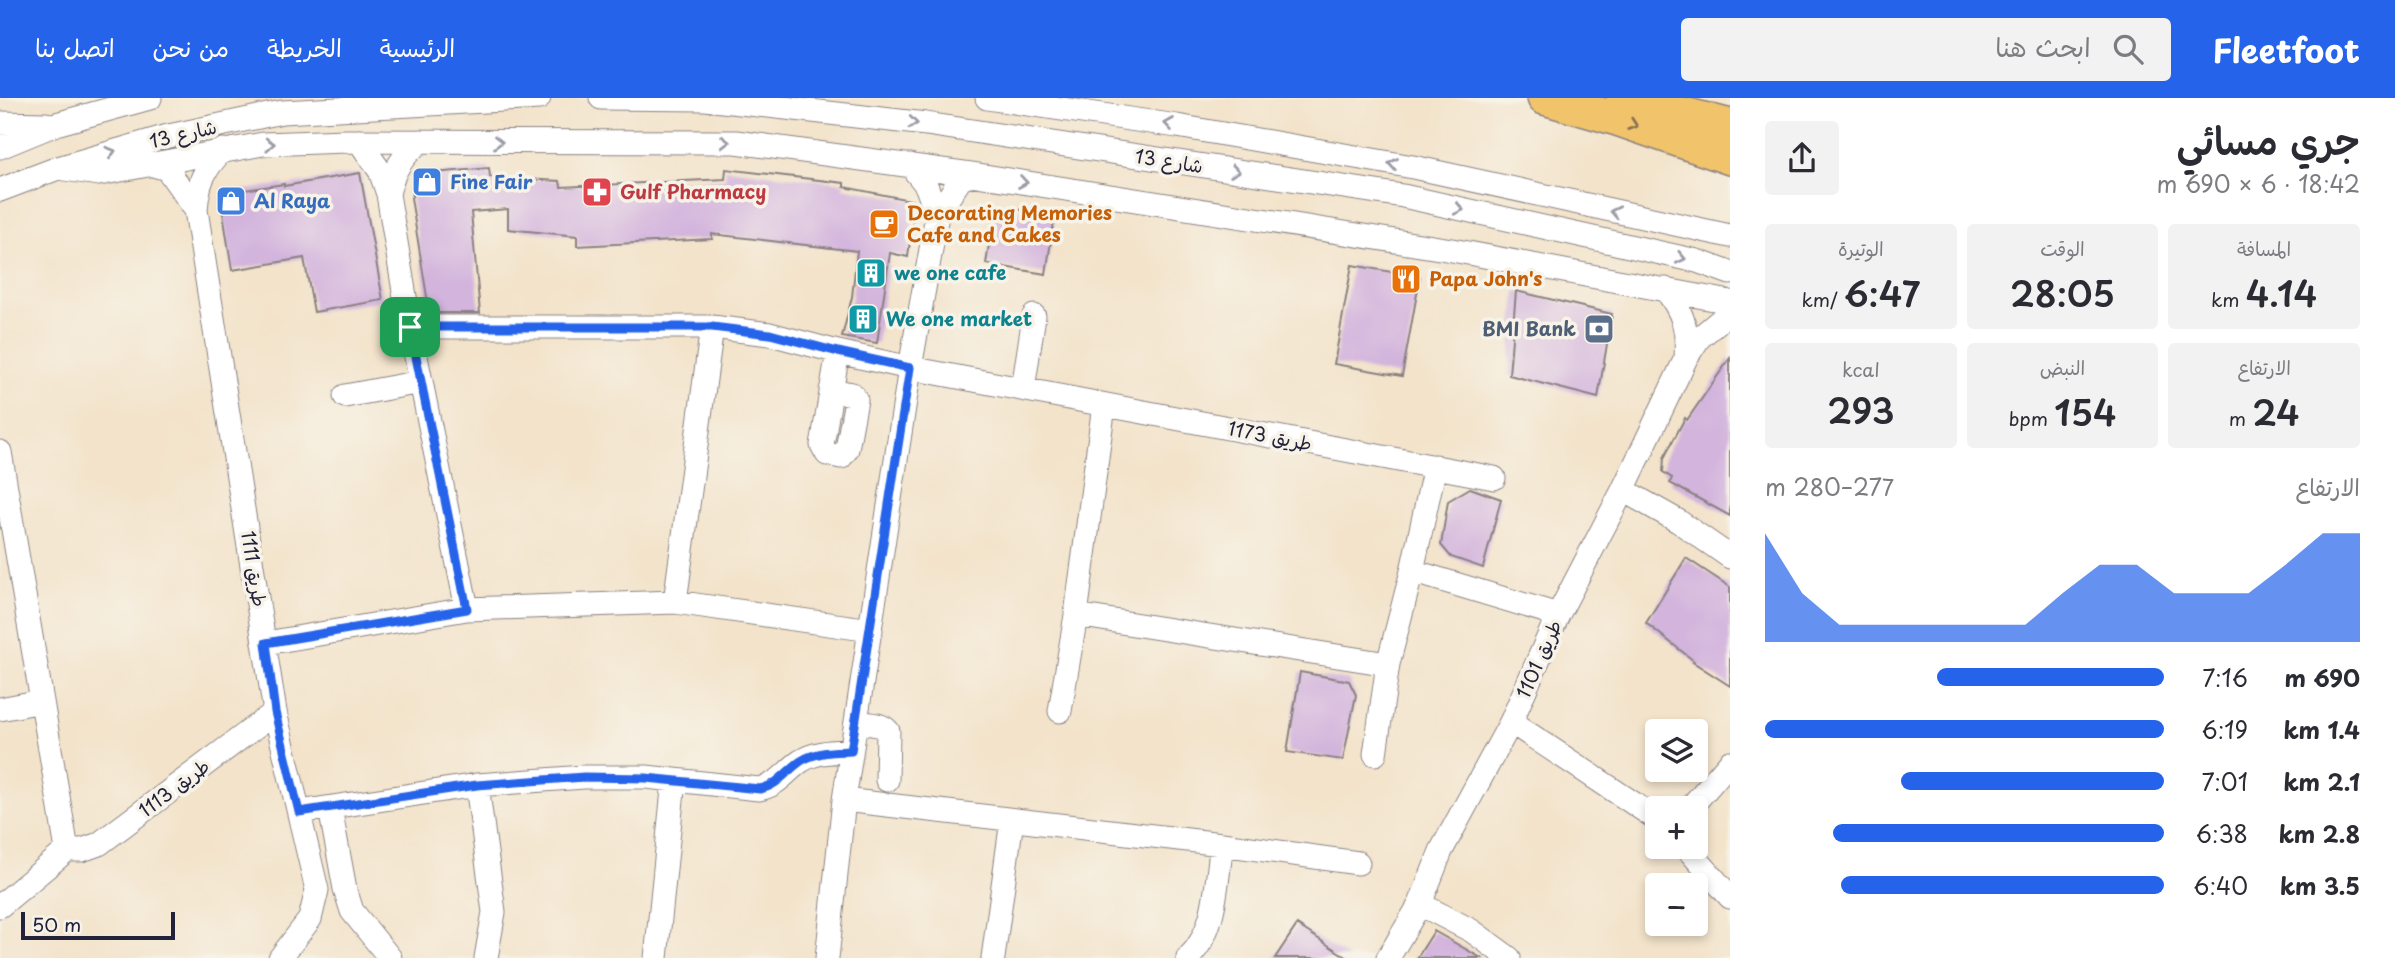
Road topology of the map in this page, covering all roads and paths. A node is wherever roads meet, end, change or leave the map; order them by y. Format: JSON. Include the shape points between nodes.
{"nodes":[{"id":1,"x":150,"y":98,"type":"edge"},
{"id":2,"x":539,"y":98,"type":"edge"},
{"id":3,"x":601,"y":98,"type":"edge"},
{"id":4,"x":987,"y":98,"type":"edge"},
{"id":5,"x":1544,"y":98,"type":"edge"},
{"id":6,"x":1623,"y":98,"type":"edge"},
{"id":7,"x":0,"y":123,"type":"edge"},
{"id":8,"x":56,"y":124,"type":"junction"},
{"id":9,"x":1730,"y":126,"type":"edge"},
{"id":10,"x":359,"y":141,"type":"junction"},
{"id":11,"x":421,"y":142,"type":"junction"},
{"id":12,"x":0,"y":147,"type":"edge"},
{"id":13,"x":223,"y":150,"type":"junction"},
{"id":14,"x":1730,"y":158,"type":"edge"},
{"id":15,"x":153,"y":165,"type":"junction"},
{"id":16,"x":910,"y":165,"type":"junction"},
{"id":17,"x":58,"y":168,"type":"junction"},
{"id":18,"x":971,"y":174,"type":"junction"},
{"id":19,"x":4,"y":192,"type":"edge"},
{"id":20,"x":388,"y":194,"type":"junction"},
{"id":21,"x":196,"y":210,"type":"junction"},
{"id":22,"x":937,"y":215,"type":"junction"},
{"id":23,"x":1730,"y":236,"type":"edge"},
{"id":24,"x":1730,"y":273,"type":"edge"},
{"id":25,"x":1665,"y":289,"type":"junction"},
{"id":26,"x":1730,"y":302,"type":"edge"},
{"id":27,"x":1730,"y":312,"type":"edge"},
{"id":28,"x":1034,"y":316,"type":"dead end"},
{"id":29,"x":410,"y":327,"type":"junction"},
{"id":30,"x":712,"y":327,"type":"junction"},
{"id":31,"x":838,"y":352,"type":"junction"},
{"id":32,"x":1686,"y":358,"type":"junction"},
{"id":33,"x":910,"y":368,"type":"junction"},
{"id":34,"x":421,"y":382,"type":"junction"},
{"id":35,"x":1023,"y":389,"type":"junction"},
{"id":36,"x":831,"y":390,"type":"dead end"},
{"id":37,"x":345,"y":397,"type":"dead end"},
{"id":38,"x":1104,"y":405,"type":"junction"},
{"id":39,"x":0,"y":452,"type":"edge"},
{"id":40,"x":1435,"y":467,"type":"junction"},
{"id":41,"x":2,"y":477,"type":"edge"},
{"id":42,"x":1494,"y":478,"type":"dead end"},
{"id":43,"x":1623,"y":490,"type":"junction"},
{"id":44,"x":1730,"y":557,"type":"edge"},
{"id":45,"x":1412,"y":571,"type":"junction"},
{"id":46,"x":675,"y":602,"type":"junction"},
{"id":47,"x":467,"y":609,"type":"junction"},
{"id":48,"x":1076,"y":615,"type":"junction"},
{"id":49,"x":1558,"y":615,"type":"junction"},
{"id":50,"x":871,"y":630,"type":"junction"},
{"id":51,"x":266,"y":643,"type":"junction"},
{"id":52,"x":1388,"y":664,"type":"junction"},
{"id":53,"x":42,"y":701,"type":"junction"},
{"id":54,"x":0,"y":709,"type":"edge"},
{"id":55,"x":1060,"y":711,"type":"dead end"},
{"id":56,"x":275,"y":712,"type":"junction"},
{"id":57,"x":856,"y":722,"type":"junction"},
{"id":58,"x":1511,"y":722,"type":"junction"},
{"id":59,"x":851,"y":751,"type":"junction"},
{"id":60,"x":1375,"y":754,"type":"dead end"},
{"id":61,"x":1730,"y":762,"type":"edge"},
{"id":62,"x":674,"y":780,"type":"junction"},
{"id":63,"x":887,"y":780,"type":"dead end"},
{"id":64,"x":477,"y":785,"type":"junction"},
{"id":65,"x":1700,"y":796,"type":"edge"},
{"id":66,"x":844,"y":800,"type":"junction"},
{"id":67,"x":330,"y":808,"type":"junction"},
{"id":68,"x":1645,"y":811,"type":"edge"},
{"id":69,"x":299,"y":812,"type":"junction"},
{"id":70,"x":1012,"y":820,"type":"junction"},
{"id":71,"x":1222,"y":844,"type":"junction"},
{"id":72,"x":67,"y":850,"type":"junction"},
{"id":73,"x":1697,"y":859,"type":"edge"},
{"id":74,"x":1358,"y":863,"type":"dead end"},
{"id":75,"x":1730,"y":897,"type":"edge"},
{"id":76,"x":1420,"y":904,"type":"junction"},
{"id":77,"x":0,"y":906,"type":"edge"},
{"id":78,"x":281,"y":958,"type":"edge"},
{"id":79,"x":390,"y":958,"type":"edge"},
{"id":80,"x":486,"y":958,"type":"edge"},
{"id":81,"x":656,"y":958,"type":"edge"},
{"id":82,"x":827,"y":958,"type":"edge"},
{"id":83,"x":993,"y":958,"type":"edge"},
{"id":84,"x":1188,"y":958,"type":"edge"},
{"id":85,"x":1388,"y":958,"type":"edge"},
{"id":86,"x":1509,"y":958,"type":"edge"}],
"edges":[{"from":1,"to":8,"type":"street"},
{"from":17,"to":2,"type":"street","name":"شارع 13","one_way":true,"via":[[164,136],[282,112]]},
{"from":3,"to":24,"type":"street","name":"شارع 13","one_way":true,"via":[[705,99],[926,124],[1403,196],[1697,261]]},
{"from":23,"to":4,"type":"street","name":"شارع 13","one_way":true,"via":[[1413,167]]},
{"from":5,"to":14,"type":"highway","one_way":true},
{"from":6,"to":9,"type":"highway"},
{"from":7,"to":8,"type":"street"},
{"from":8,"to":12,"type":"street"},
{"from":10,"to":11,"type":"street"},
{"from":13,"to":10,"type":"street","one_way":true},
{"from":10,"to":20,"type":"street","via":[[374,160]]},
{"from":11,"to":16,"type":"street","one_way":true,"via":[[736,142]]},
{"from":11,"to":20,"type":"street","via":[[398,164]]},
{"from":13,"to":15,"type":"street"},
{"from":13,"to":21,"type":"street","name":"طريق 1111","via":[[208,165],[198,188]]},
{"from":15,"to":17,"type":"street","via":[[99,174]]},
{"from":15,"to":21,"type":"street","name":"طريق 1111","via":[[167,169]]},
{"from":16,"to":18,"type":"street"},
{"from":16,"to":22,"type":"street","via":[[926,185]]},
{"from":17,"to":19,"type":"street","name":"شارع 13"},
{"from":18,"to":22,"type":"street","via":[[960,180]]},
{"from":18,"to":25,"type":"street","one_way":true,"via":[[1452,250]]},
{"from":20,"to":29,"type":"street"},
{"from":21,"to":51,"type":"street","name":"طريق 1111"},
{"from":22,"to":33,"type":"street"},
{"from":25,"to":26,"type":"street"},
{"from":25,"to":32,"type":"street","name":"طريق 1101","via":[[1684,319]]},
{"from":27,"to":32,"type":"street","name":"طريق 1101","via":[[1699,338]]},
{"from":28,"to":35,"type":"street"},
{"from":29,"to":30,"type":"street","name":"طريق 1173"},
{"from":29,"to":34,"type":"street"},
{"from":30,"to":31,"type":"street","name":"طريق 1173","via":[[770,334]]},
{"from":30,"to":46,"type":"street"},
{"from":31,"to":33,"type":"street","name":"طريق 1173"},
{"from":31,"to":36,"type":"street"},
{"from":32,"to":43,"type":"street","name":"طريق 1101"},
{"from":33,"to":35,"type":"street","name":"طريق 1173"},
{"from":33,"to":50,"type":"street"},
{"from":34,"to":37,"type":"street"},
{"from":34,"to":47,"type":"street"},
{"from":35,"to":38,"type":"street","name":"طريق 1173"},
{"from":38,"to":40,"type":"street","name":"طريق 1173"},
{"from":38,"to":48,"type":"street"},
{"from":39,"to":41,"type":"street"},
{"from":40,"to":42,"type":"street","name":"طريق 1173"},
{"from":40,"to":45,"type":"street"},
{"from":41,"to":53,"type":"street"},
{"from":43,"to":44,"type":"street"},
{"from":43,"to":49,"type":"street","name":"طريق 1101"},
{"from":45,"to":49,"type":"street"},
{"from":45,"to":52,"type":"street"},
{"from":46,"to":47,"type":"street"},
{"from":46,"to":50,"type":"street"},
{"from":47,"to":51,"type":"street"},
{"from":48,"to":52,"type":"street"},
{"from":48,"to":55,"type":"street"},
{"from":49,"to":58,"type":"street","name":"طريق 1101"},
{"from":50,"to":57,"type":"street"},
{"from":51,"to":56,"type":"street","name":"طريق 1111"},
{"from":52,"to":60,"type":"street"},
{"from":53,"to":54,"type":"street"},
{"from":53,"to":72,"type":"street"},
{"from":56,"to":69,"type":"street","name":"طريق 1111"},
{"from":56,"to":72,"type":"street","name":"طريق 1113","via":[[99,845]]},
{"from":57,"to":59,"type":"street"},
{"from":57,"to":63,"type":"street","via":[[888,731]]},
{"from":58,"to":68,"type":"street"},
{"from":58,"to":76,"type":"street","name":"طريق 1101","via":[[1441,851]]},
{"from":59,"to":62,"type":"street","via":[[809,757],[776,784],[760,789]]},
{"from":59,"to":66,"type":"street"},
{"from":61,"to":65,"type":"street"},
{"from":62,"to":64,"type":"street","via":[[584,777]]},
{"from":62,"to":81,"type":"street"},
{"from":64,"to":67,"type":"street"},
{"from":64,"to":80,"type":"street","via":[[494,912]]},
{"from":66,"to":70,"type":"street"},
{"from":66,"to":82,"type":"street"},
{"from":67,"to":69,"type":"street"},
{"from":67,"to":79,"type":"street","via":[[352,911]]},
{"from":69,"to":78,"type":"street","name":"طريق 1111","via":[[317,890],[310,919]]},
{"from":70,"to":71,"type":"street"},
{"from":70,"to":83,"type":"street"},
{"from":71,"to":74,"type":"street"},
{"from":71,"to":84,"type":"street","via":[[1211,918]]},
{"from":72,"to":77,"type":"street","name":"طريق 1113"},
{"from":73,"to":75,"type":"street"},
{"from":76,"to":85,"type":"street","name":"طريق 1101"},
{"from":76,"to":86,"type":"street","via":[[1472,931]]}]}
